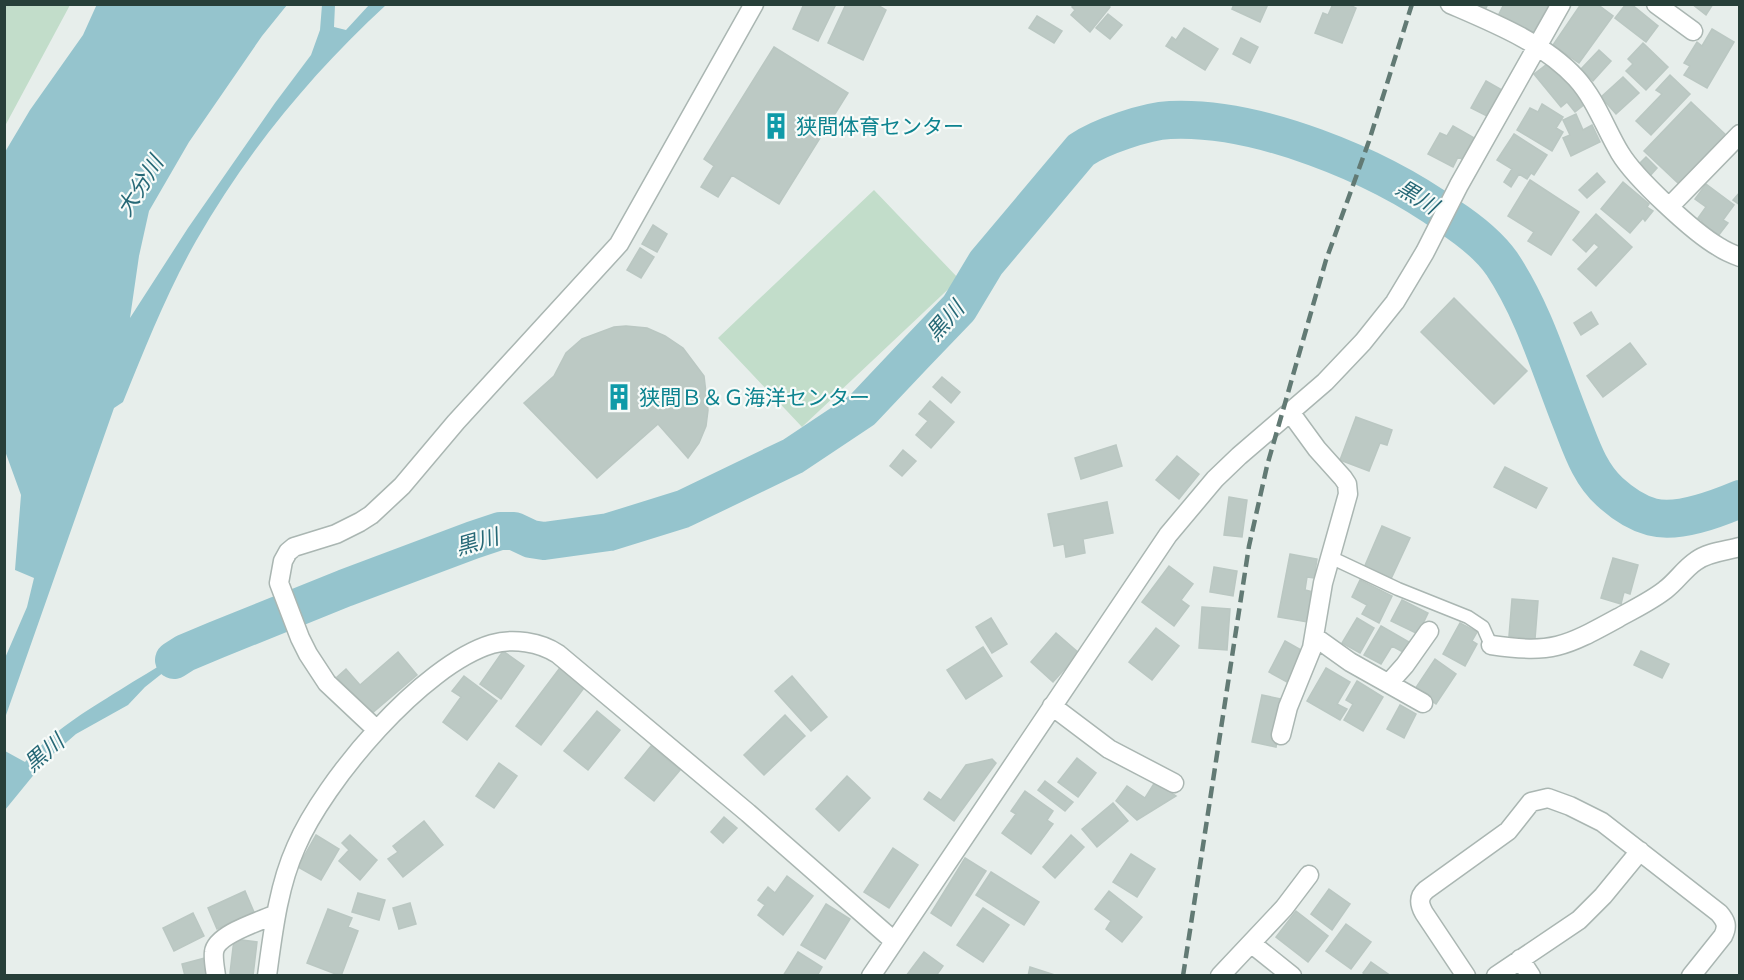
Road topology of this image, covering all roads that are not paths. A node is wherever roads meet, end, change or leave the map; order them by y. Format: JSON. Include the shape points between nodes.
{"nodes":[{"id":1,"x":754,"y":4,"type":"edge"},
{"id":2,"x":1450,"y":4,"type":"edge"},
{"id":3,"x":1561,"y":4,"type":"edge"},
{"id":4,"x":1656,"y":4,"type":"edge"},
{"id":5,"x":1693,"y":31,"type":"dead end"},
{"id":6,"x":1536,"y":46,"type":"junction"},
{"id":7,"x":1740,"y":134,"type":"edge"},
{"id":8,"x":1670,"y":206,"type":"junction"},
{"id":9,"x":1740,"y":257,"type":"edge"},
{"id":10,"x":1290,"y":412,"type":"junction"},
{"id":11,"x":1740,"y":547,"type":"edge"},
{"id":12,"x":1330,"y":556,"type":"junction"},
{"id":13,"x":1429,"y":631,"type":"dead end"},
{"id":14,"x":1315,"y":637,"type":"junction"},
{"id":15,"x":1491,"y":645,"type":"joint"},
{"id":16,"x":1389,"y":683,"type":"junction"},
{"id":17,"x":1423,"y":703,"type":"dead end"},
{"id":18,"x":1052,"y":706,"type":"junction"},
{"id":19,"x":377,"y":730,"type":"junction"},
{"id":20,"x":1281,"y":735,"type":"dead end"},
{"id":21,"x":1174,"y":783,"type":"dead end"},
{"id":22,"x":1640,"y":851,"type":"junction"},
{"id":23,"x":1309,"y":875,"type":"dead end"},
{"id":24,"x":276,"y":914,"type":"junction"},
{"id":25,"x":894,"y":941,"type":"junction"},
{"id":26,"x":1252,"y":944,"type":"junction"},
{"id":27,"x":1520,"y":960,"type":"junction"},
{"id":28,"x":216,"y":975,"type":"edge"},
{"id":29,"x":267,"y":975,"type":"edge"},
{"id":30,"x":871,"y":975,"type":"edge"},
{"id":31,"x":1220,"y":975,"type":"edge"},
{"id":32,"x":1292,"y":975,"type":"edge"},
{"id":33,"x":1466,"y":975,"type":"edge"},
{"id":34,"x":1496,"y":975,"type":"edge"},
{"id":35,"x":1531,"y":975,"type":"edge"},
{"id":36,"x":1691,"y":975,"type":"edge"}],
"edges":[{"from":1,"to":19,"type":"street","via":[[619,244],[402,486],[349,529],[294,547],[283,561],[279,583],[317,670]]},
{"from":2,"to":6,"type":"street"},
{"from":3,"to":6,"type":"street"},
{"from":4,"to":5,"type":"street"},
{"from":6,"to":8,"type":"street","via":[[1557,60],[1585,88],[1628,164]]},
{"from":6,"to":10,"type":"street","via":[[1395,302],[1345,362]]},
{"from":7,"to":8,"type":"street"},
{"from":8,"to":9,"type":"street","via":[[1710,241]]},
{"from":10,"to":12,"type":"street","via":[[1347,484],[1347,502]]},
{"from":10,"to":18,"type":"street","via":[[1239,456],[1190,507]]},
{"from":11,"to":15,"type":"street","via":[[1695,561],[1652,599],[1570,643],[1526,650]]},
{"from":12,"to":14,"type":"street"},
{"from":12,"to":15,"type":"lane","via":[[1398,590],[1468,617],[1483,627]]},
{"from":13,"to":16,"type":"street"},
{"from":14,"to":16,"type":"street"},
{"from":14,"to":20,"type":"street"},
{"from":16,"to":17,"type":"street"},
{"from":18,"to":21,"type":"street","via":[[1109,749]]},
{"from":18,"to":25,"type":"street"},
{"from":19,"to":24,"type":"street","via":[[310,820],[287,870]]},
{"from":19,"to":25,"type":"street","via":[[411,696],[467,654],[512,642],[548,648],[748,813]]},
{"from":22,"to":27,"type":"street","via":[[1579,920]]},
{"from":22,"to":33,"type":"street","via":[[1576,808],[1548,798],[1531,802],[1508,831],[1420,898],[1420,907]]},
{"from":22,"to":36,"type":"street","via":[[1725,920],[1727,929],[1723,936]]},
{"from":23,"to":26,"type":"street"},
{"from":24,"to":28,"type":"street","via":[[227,935],[217,944]]},
{"from":24,"to":29,"type":"street"},
{"from":25,"to":30,"type":"street"},
{"from":26,"to":31,"type":"street"},
{"from":26,"to":32,"type":"street"},
{"from":27,"to":34,"type":"street"},
{"from":27,"to":35,"type":"street"}]}
